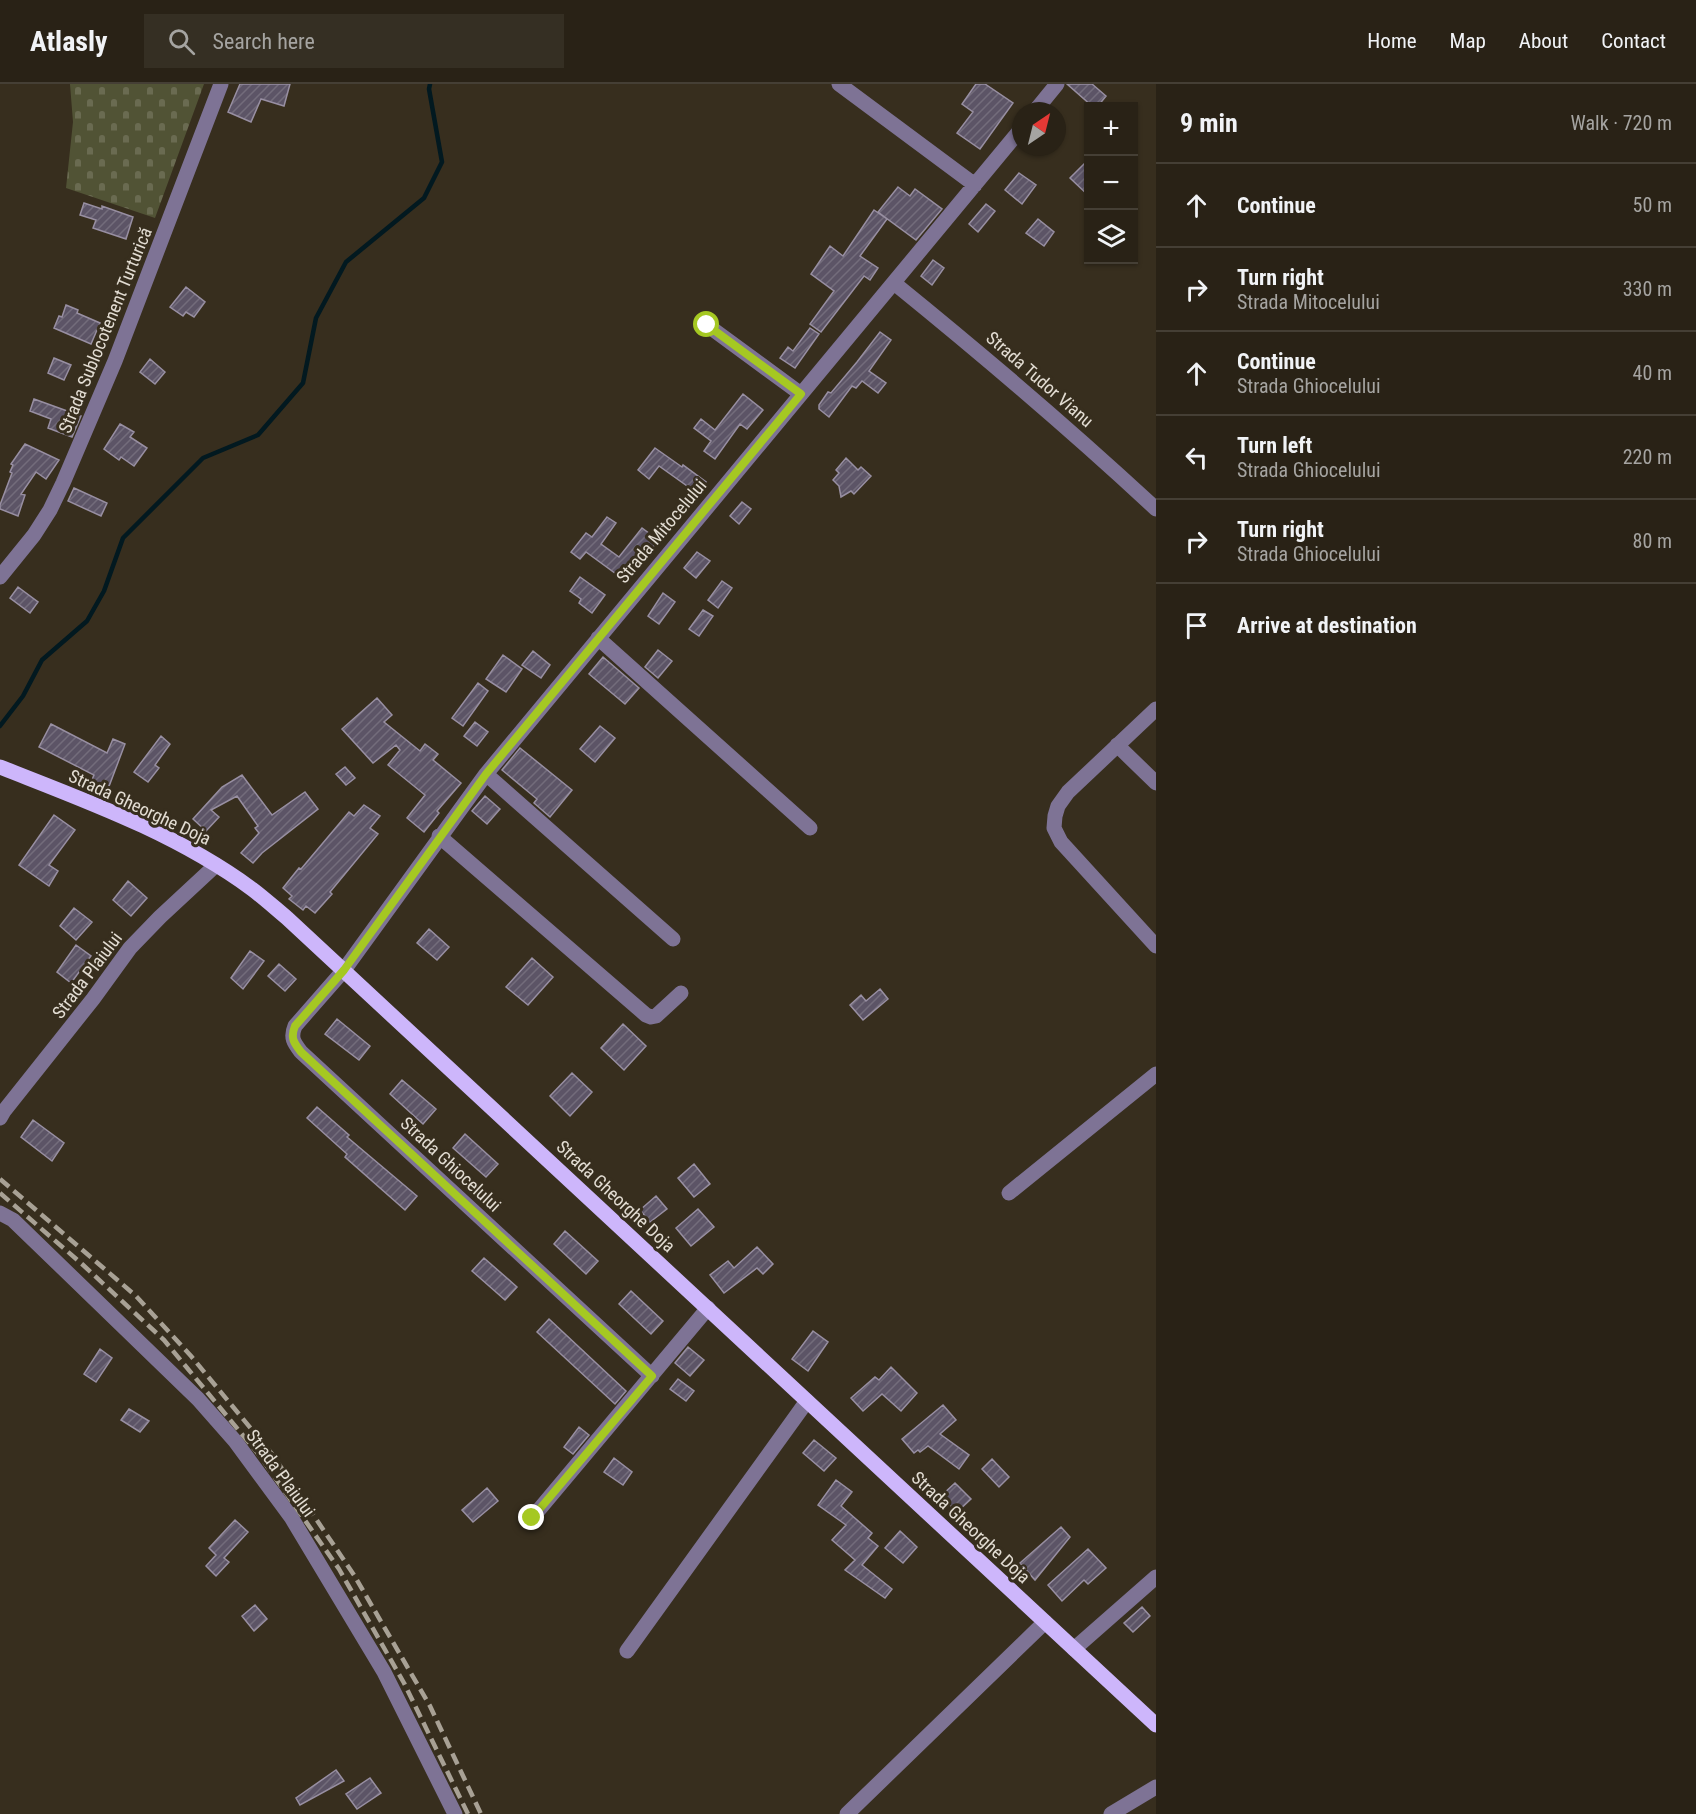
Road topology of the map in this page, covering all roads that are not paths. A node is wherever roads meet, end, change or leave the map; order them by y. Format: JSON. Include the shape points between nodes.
{"nodes":[{"id":1,"x":221,"y":84,"type":"edge"},
{"id":2,"x":839,"y":84,"type":"edge"},
{"id":3,"x":1057,"y":84,"type":"edge"},
{"id":4,"x":1042,"y":102,"type":"edge"},
{"id":5,"x":1012,"y":140,"type":"edge"},
{"id":6,"x":975,"y":185,"type":"junction"},
{"id":7,"x":894,"y":283,"type":"junction"},
{"id":8,"x":707,"y":325,"type":"dead end"},
{"id":9,"x":801,"y":394,"type":"junction"},
{"id":10,"x":1156,"y":509,"type":"edge"},
{"id":11,"x":0,"y":577,"type":"edge"},
{"id":12,"x":598,"y":638,"type":"junction"},
{"id":13,"x":1156,"y":710,"type":"edge"},
{"id":14,"x":1117,"y":745,"type":"junction"},
{"id":15,"x":0,"y":767,"type":"edge"},
{"id":16,"x":486,"y":774,"type":"junction"},
{"id":17,"x":1156,"y":783,"type":"edge"},
{"id":18,"x":810,"y":828,"type":"dead end"},
{"id":19,"x":439,"y":837,"type":"junction"},
{"id":20,"x":216,"y":865,"type":"junction"},
{"id":21,"x":674,"y":939,"type":"dead end"},
{"id":22,"x":1156,"y":946,"type":"edge"},
{"id":23,"x":344,"y":970,"type":"junction"},
{"id":24,"x":681,"y":993,"type":"dead end"},
{"id":25,"x":1156,"y":1074,"type":"edge"},
{"id":26,"x":1,"y":1112,"type":"edge"},
{"id":27,"x":1009,"y":1193,"type":"dead end"},
{"id":28,"x":0,"y":1213,"type":"edge"},
{"id":29,"x":708,"y":1308,"type":"junction"},
{"id":30,"x":652,"y":1376,"type":"junction"},
{"id":31,"x":807,"y":1401,"type":"junction"},
{"id":32,"x":532,"y":1518,"type":"dead end"},
{"id":33,"x":1156,"y":1577,"type":"edge"},
{"id":34,"x":1045,"y":1622,"type":"junction"},
{"id":35,"x":1074,"y":1649,"type":"junction"},
{"id":36,"x":627,"y":1651,"type":"dead end"},
{"id":37,"x":1156,"y":1725,"type":"edge"},
{"id":38,"x":1156,"y":1787,"type":"edge"},
{"id":39,"x":455,"y":1814,"type":"edge"},
{"id":40,"x":847,"y":1814,"type":"edge"},
{"id":41,"x":1111,"y":1814,"type":"edge"}],
"edges":[{"from":1,"to":11,"type":"street","name":"Strada Sublocotenent Turturică","via":[[115,361],[63,483],[34,535]]},
{"from":2,"to":6,"type":"street"},
{"from":3,"to":4,"type":"street"},
{"from":5,"to":6,"type":"street","name":"Strada Mitocelului"},
{"from":6,"to":7,"type":"street","name":"Strada Mitocelului"},
{"from":7,"to":9,"type":"street","name":"Strada Mitocelului"},
{"from":7,"to":10,"type":"street","name":"Strada Tudor Vianu","via":[[1081,439]]},
{"from":8,"to":9,"type":"street"},
{"from":9,"to":12,"type":"street","name":"Strada Mitocelului"},
{"from":12,"to":16,"type":"street","name":"Strada Mitocelului"},
{"from":12,"to":18,"type":"street"},
{"from":13,"to":14,"type":"street"},
{"from":14,"to":17,"type":"street"},
{"from":14,"to":22,"type":"street","via":[[1068,792],[1058,806],[1054,828],[1061,842]]},
{"from":15,"to":20,"type":"main road","name":"Strada Gheorghe Doja","via":[[106,808]]},
{"from":16,"to":19,"type":"street","name":"Strada Mitocelului"},
{"from":16,"to":21,"type":"street"},
{"from":19,"to":23,"type":"street","name":"Strada Mitocelului"},
{"from":19,"to":24,"type":"street","via":[[646,1015],[656,1016]]},
{"from":20,"to":23,"type":"main road","name":"Strada Gheorghe Doja","via":[[260,896]]},
{"from":20,"to":26,"type":"street","name":"Strada Plaiului","via":[[130,948]]},
{"from":23,"to":29,"type":"main road","name":"Strada Gheorghe Doja"},
{"from":23,"to":30,"type":"street","name":"Strada Ghiocelului","via":[[295,1026],[292,1040],[296,1046]]},
{"from":25,"to":27,"type":"street"},
{"from":28,"to":39,"type":"street","name":"Strada Plaiului","via":[[13,1220],[198,1399],[235,1441],[291,1517],[378,1663]]},
{"from":29,"to":30,"type":"street"},
{"from":29,"to":31,"type":"main road","name":"Strada Gheorghe Doja"},
{"from":30,"to":32,"type":"street"},
{"from":31,"to":34,"type":"main road","name":"Strada Gheorghe Doja"},
{"from":31,"to":36,"type":"street"},
{"from":33,"to":35,"type":"street"},
{"from":34,"to":35,"type":"main road","name":"Strada Gheorghe Doja"},
{"from":34,"to":40,"type":"street"},
{"from":35,"to":37,"type":"main road","name":"Strada Gheorghe Doja"},
{"from":38,"to":41,"type":"street"}]}
